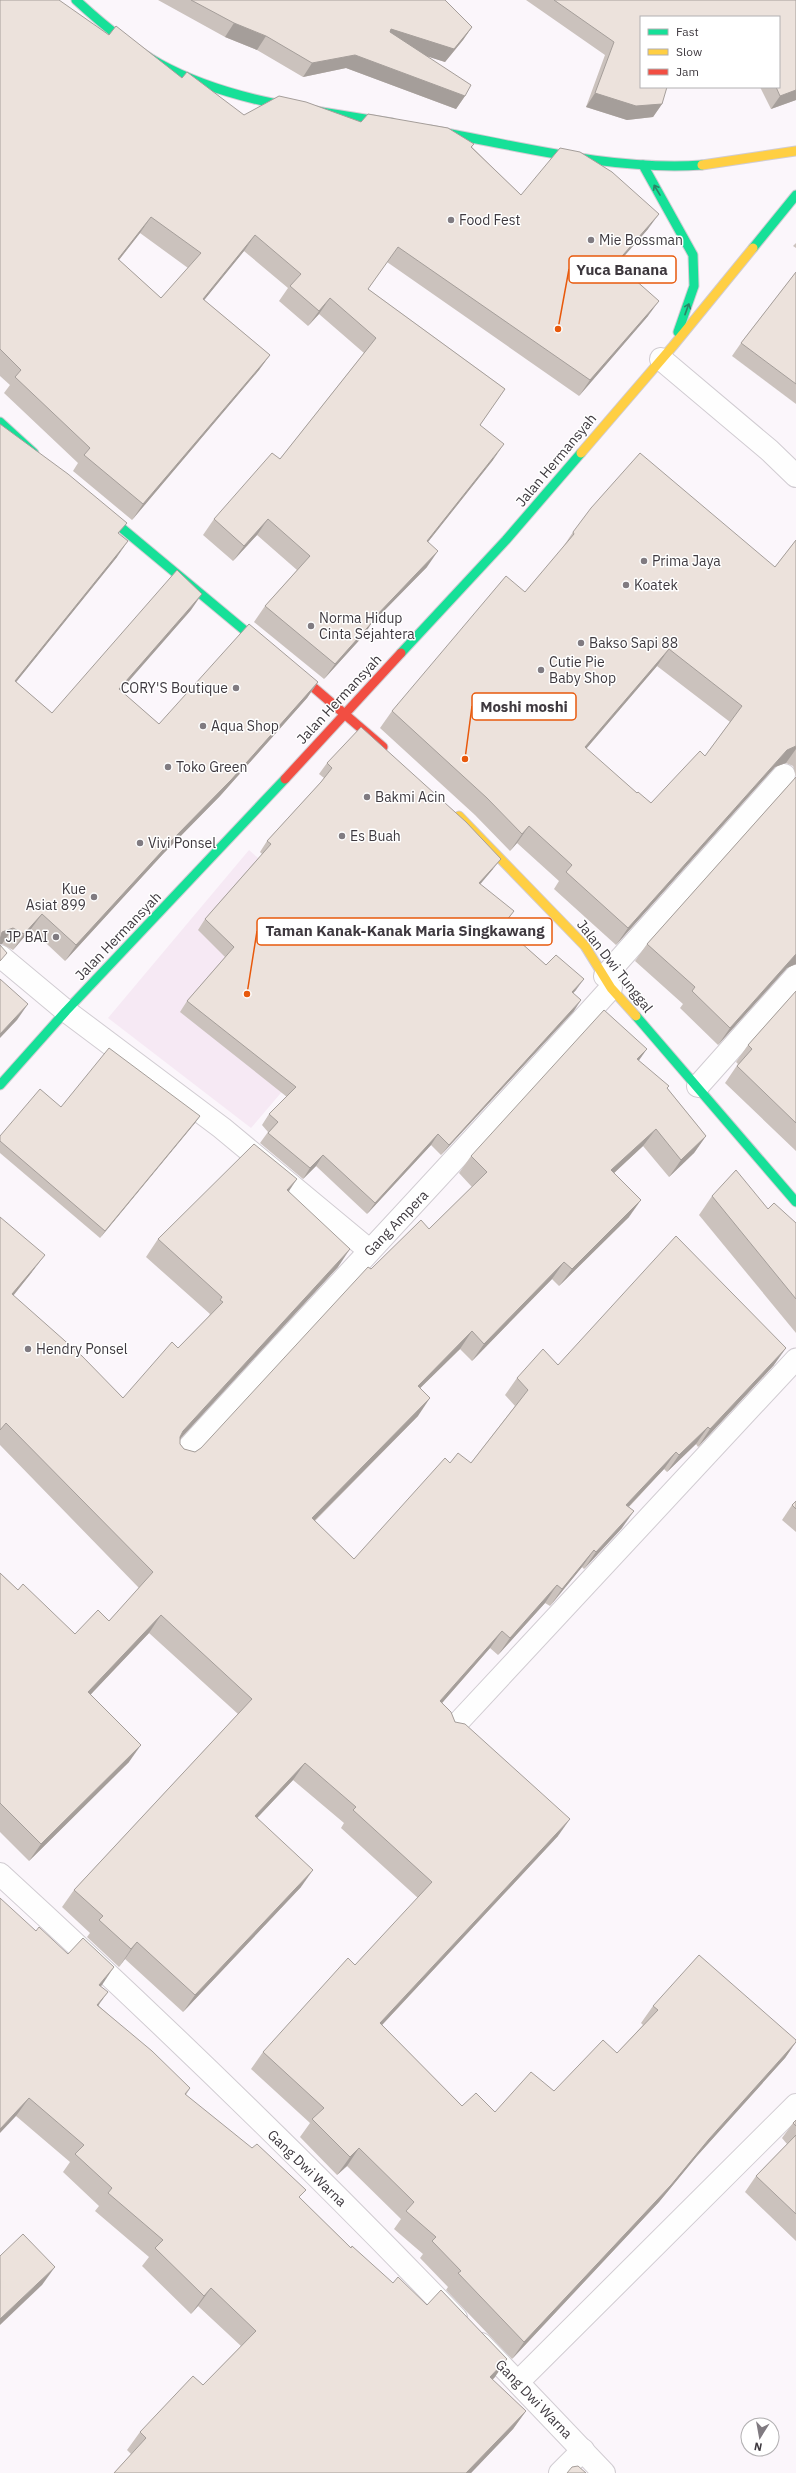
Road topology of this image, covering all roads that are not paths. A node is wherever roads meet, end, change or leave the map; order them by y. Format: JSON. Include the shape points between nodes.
{"nodes":[{"id":1,"x":76,"y":0,"type":"edge"},
{"id":2,"x":405,"y":126,"type":"edge"},
{"id":3,"x":420,"y":128,"type":"edge"},
{"id":4,"x":796,"y":151,"type":"edge"},
{"id":5,"x":643,"y":166,"type":"junction"},
{"id":6,"x":796,"y":195,"type":"edge"},
{"id":7,"x":667,"y":352,"type":"junction"},
{"id":8,"x":0,"y":422,"type":"edge"},
{"id":9,"x":40,"y":459,"type":"edge"},
{"id":10,"x":796,"y":476,"type":"edge"},
{"id":11,"x":94,"y":505,"type":"edge"},
{"id":12,"x":344,"y":713,"type":"junction"},
{"id":13,"x":391,"y":755,"type":"edge"},
{"id":14,"x":784,"y":775,"type":"edge"},
{"id":15,"x":449,"y":808,"type":"edge"},
{"id":16,"x":0,"y":956,"type":"edge"},
{"id":17,"x":796,"y":976,"type":"edge"},
{"id":18,"x":608,"y":982,"type":"junction"},
{"id":19,"x":66,"y":1011,"type":"junction"},
{"id":20,"x":0,"y":1085,"type":"edge"},
{"id":21,"x":698,"y":1086,"type":"junction"},
{"id":22,"x":796,"y":1202,"type":"edge"},
{"id":23,"x":369,"y":1250,"type":"junction"},
{"id":24,"x":796,"y":1359,"type":"edge"},
{"id":25,"x":180,"y":1457,"type":"edge"},
{"id":26,"x":451,"y":1730,"type":"edge"},
{"id":27,"x":0,"y":1874,"type":"edge"},
{"id":28,"x":796,"y":2105,"type":"edge"},
{"id":29,"x":518,"y":2382,"type":"junction"},
{"id":30,"x":583,"y":2450,"type":"junction"},
{"id":31,"x":560,"y":2473,"type":"edge"},
{"id":32,"x":604,"y":2473,"type":"edge"}],
"edges":[{"from":1,"to":2,"type":"street","via":[[99,22],[175,72],[248,96]]},
{"from":3,"to":5,"type":"street"},
{"from":4,"to":5,"type":"street","via":[[692,167]]},
{"from":7,"to":5,"type":"street","one_way":true,"via":[[694,286],[693,255]]},
{"from":6,"to":7,"type":"street","name":"Jalan Hermansyah"},
{"from":7,"to":10,"type":"street"},
{"from":7,"to":12,"type":"street","name":"Jalan Hermansyah","via":[[506,540]]},
{"from":8,"to":9,"type":"street"},
{"from":11,"to":12,"type":"street"},
{"from":12,"to":13,"type":"street"},
{"from":12,"to":19,"type":"street","name":"Jalan Hermansyah"},
{"from":14,"to":18,"type":"street","name":"Gang Ampera"},
{"from":15,"to":18,"type":"street","name":"Jalan Dwi Tunggal","via":[[585,946]]},
{"from":16,"to":19,"type":"street"},
{"from":17,"to":21,"type":"street"},
{"from":18,"to":21,"type":"street","name":"Jalan Dwi Tunggal"},
{"from":18,"to":23,"type":"street","name":"Gang Ampera","via":[[459,1157]]},
{"from":19,"to":20,"type":"street","name":"Jalan Hermansyah"},
{"from":19,"to":23,"type":"street","via":[[222,1128]]},
{"from":21,"to":22,"type":"street","name":"Jalan Dwi Tunggal"},
{"from":23,"to":25,"type":"street","name":"Gang Ampera"},
{"from":24,"to":26,"type":"lane"},
{"from":27,"to":29,"type":"street","name":"Gang Dwi Warna","via":[[98,1964],[396,2255]]},
{"from":28,"to":29,"type":"street"},
{"from":29,"to":30,"type":"street","name":"Gang Dwi Warna"},
{"from":30,"to":31,"type":"street"},
{"from":30,"to":32,"type":"street","name":"Gang Dwi Warna"}]}
